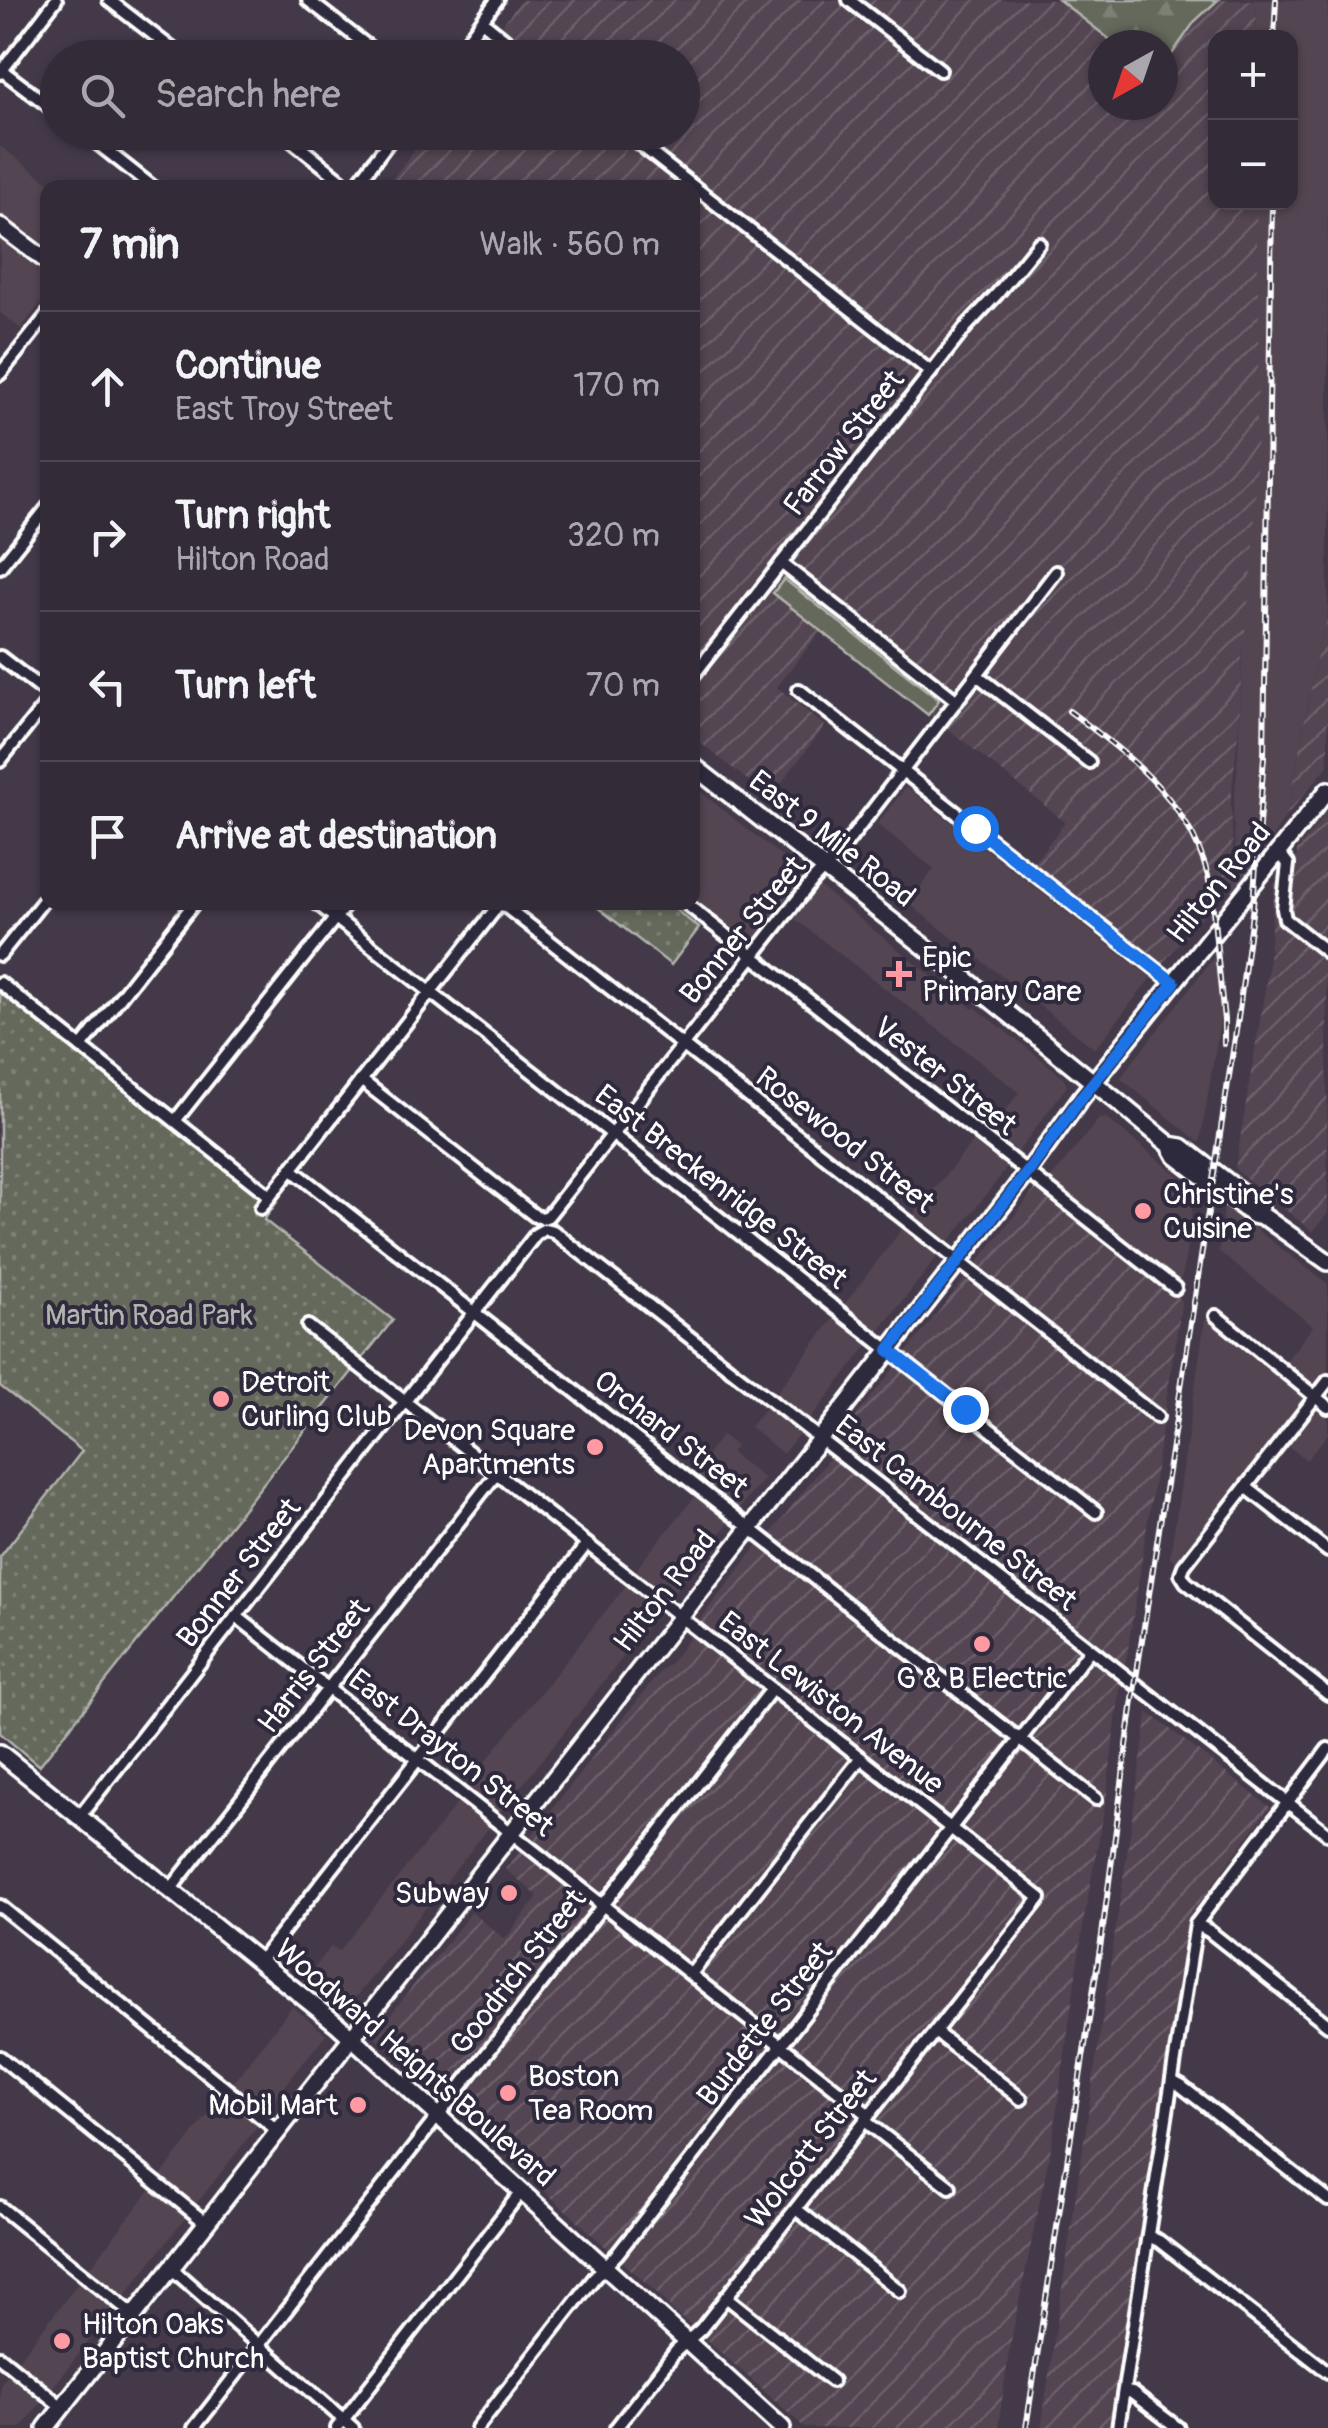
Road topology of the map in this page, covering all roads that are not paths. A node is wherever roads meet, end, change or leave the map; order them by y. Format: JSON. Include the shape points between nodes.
{"nodes":[{"id":1,"x":56,"y":0,"type":"edge"},
{"id":2,"x":109,"y":0,"type":"edge"},
{"id":3,"x":308,"y":0,"type":"edge"},
{"id":4,"x":497,"y":0,"type":"edge"},
{"id":5,"x":849,"y":0,"type":"edge"},
{"id":6,"x":482,"y":21,"type":"junction"},
{"id":7,"x":161,"y":40,"type":"edge"},
{"id":8,"x":360,"y":40,"type":"edge"},
{"id":9,"x":468,"y":40,"type":"edge"},
{"id":10,"x":506,"y":40,"type":"edge"},
{"id":11,"x":940,"y":70,"type":"dead end"},
{"id":12,"x":1,"y":71,"type":"edge"},
{"id":13,"x":40,"y":100,"type":"edge"},
{"id":14,"x":106,"y":150,"type":"edge"},
{"id":15,"x":304,"y":150,"type":"edge"},
{"id":16,"x":382,"y":150,"type":"edge"},
{"id":17,"x":647,"y":150,"type":"edge"},
{"id":18,"x":144,"y":180,"type":"edge"},
{"id":19,"x":342,"y":180,"type":"edge"},
{"id":20,"x":358,"y":180,"type":"edge"},
{"id":21,"x":685,"y":180,"type":"edge"},
{"id":22,"x":700,"y":191,"type":"edge"},
{"id":23,"x":0,"y":226,"type":"edge"},
{"id":24,"x":1039,"y":243,"type":"dead end"},
{"id":25,"x":40,"y":256,"type":"edge"},
{"id":26,"x":40,"y":324,"type":"edge"},
{"id":27,"x":931,"y":372,"type":"junction"},
{"id":28,"x":0,"y":374,"type":"edge"},
{"id":29,"x":40,"y":517,"type":"edge"},
{"id":30,"x":781,"y":563,"type":"junction"},
{"id":31,"x":0,"y":567,"type":"edge"},
{"id":32,"x":1056,"y":572,"type":"dead end"},
{"id":33,"x":0,"y":656,"type":"edge"},
{"id":34,"x":700,"y":668,"type":"edge"},
{"id":35,"x":977,"y":675,"type":"junction"},
{"id":36,"x":799,"y":690,"type":"dead end"},
{"id":37,"x":40,"y":691,"type":"edge"},
{"id":38,"x":957,"y":701,"type":"junction"},
{"id":39,"x":40,"y":709,"type":"edge"},
{"id":40,"x":0,"y":762,"type":"edge"},
{"id":41,"x":1088,"y":762,"type":"dead end"},
{"id":42,"x":700,"y":771,"type":"edge"},
{"id":43,"x":902,"y":771,"type":"junction"},
{"id":44,"x":1327,"y":794,"type":"edge"},
{"id":45,"x":1279,"y":852,"type":"junction"},
{"id":46,"x":825,"y":868,"type":"junction"},
{"id":47,"x":40,"y":905,"type":"edge"},
{"id":48,"x":189,"y":910,"type":"edge"},
{"id":49,"x":326,"y":910,"type":"edge"},
{"id":50,"x":342,"y":910,"type":"edge"},
{"id":51,"x":495,"y":910,"type":"edge"},
{"id":52,"x":510,"y":910,"type":"edge"},
{"id":53,"x":694,"y":910,"type":"edge"},
{"id":54,"x":336,"y":918,"type":"junction"},
{"id":55,"x":1328,"y":954,"type":"edge"},
{"id":56,"x":0,"y":955,"type":"edge"},
{"id":57,"x":753,"y":957,"type":"junction"},
{"id":58,"x":0,"y":983,"type":"edge"},
{"id":59,"x":1174,"y":983,"type":"junction"},
{"id":60,"x":430,"y":992,"type":"junction"},
{"id":61,"x":684,"y":1046,"type":"junction"},
{"id":62,"x":81,"y":1047,"type":"junction"},
{"id":63,"x":361,"y":1080,"type":"junction"},
{"id":64,"x":1093,"y":1082,"type":"junction"},
{"id":65,"x":176,"y":1122,"type":"junction"},
{"id":66,"x":614,"y":1135,"type":"junction"},
{"id":67,"x":291,"y":1169,"type":"junction"},
{"id":68,"x":1028,"y":1172,"type":"junction"},
{"id":69,"x":270,"y":1196,"type":"junction"},
{"id":70,"x":260,"y":1208,"type":"dead end"},
{"id":71,"x":553,"y":1230,"type":"joint"},
{"id":72,"x":959,"y":1261,"type":"junction"},
{"id":73,"x":1328,"y":1262,"type":"edge"},
{"id":74,"x":1176,"y":1288,"type":"dead end"},
{"id":75,"x":474,"y":1312,"type":"junction"},
{"id":76,"x":1216,"y":1316,"type":"dead end"},
{"id":77,"x":308,"y":1326,"type":"dead end"},
{"id":78,"x":889,"y":1350,"type":"junction"},
{"id":79,"x":1328,"y":1381,"type":"edge"},
{"id":80,"x":1315,"y":1397,"type":"junction"},
{"id":81,"x":405,"y":1402,"type":"junction"},
{"id":82,"x":1328,"y":1407,"type":"edge"},
{"id":83,"x":1157,"y":1417,"type":"dead end"},
{"id":84,"x":819,"y":1438,"type":"junction"},
{"id":85,"x":496,"y":1473,"type":"junction"},
{"id":86,"x":1246,"y":1486,"type":"junction"},
{"id":87,"x":1096,"y":1512,"type":"dead end"},
{"id":88,"x":750,"y":1528,"type":"junction"},
{"id":89,"x":587,"y":1544,"type":"junction"},
{"id":90,"x":1328,"y":1551,"type":"edge"},
{"id":91,"x":236,"y":1616,"type":"junction"},
{"id":92,"x":680,"y":1616,"type":"junction"},
{"id":93,"x":1090,"y":1650,"type":"junction"},
{"id":94,"x":328,"y":1688,"type":"junction"},
{"id":95,"x":772,"y":1688,"type":"junction"},
{"id":96,"x":1328,"y":1694,"type":"edge"},
{"id":97,"x":1021,"y":1739,"type":"junction"},
{"id":98,"x":1328,"y":1749,"type":"edge"},
{"id":99,"x":0,"y":1753,"type":"edge"},
{"id":100,"x":861,"y":1758,"type":"junction"},
{"id":101,"x":418,"y":1759,"type":"junction"},
{"id":102,"x":1096,"y":1799,"type":"dead end"},
{"id":103,"x":1287,"y":1803,"type":"junction"},
{"id":104,"x":80,"y":1817,"type":"junction"},
{"id":105,"x":950,"y":1828,"type":"junction"},
{"id":106,"x":511,"y":1833,"type":"junction"},
{"id":107,"x":1328,"y":1834,"type":"edge"},
{"id":108,"x":170,"y":1890,"type":"junction"},
{"id":109,"x":1040,"y":1898,"type":"joint"},
{"id":110,"x":602,"y":1905,"type":"junction"},
{"id":111,"x":0,"y":1906,"type":"edge"},
{"id":112,"x":1196,"y":1924,"type":"junction"},
{"id":113,"x":259,"y":1962,"type":"junction"},
{"id":114,"x":692,"y":1974,"type":"junction"},
{"id":115,"x":1328,"y":2025,"type":"edge"},
{"id":116,"x":935,"y":2032,"type":"junction"},
{"id":117,"x":352,"y":2037,"type":"junction"},
{"id":118,"x":780,"y":2045,"type":"junction"},
{"id":119,"x":0,"y":2056,"type":"edge"},
{"id":120,"x":1172,"y":2081,"type":"junction"},
{"id":121,"x":1021,"y":2099,"type":"dead end"},
{"id":122,"x":438,"y":2116,"type":"junction"},
{"id":123,"x":867,"y":2118,"type":"junction"},
{"id":124,"x":278,"y":2131,"type":"junction"},
{"id":125,"x":950,"y":2187,"type":"dead end"},
{"id":126,"x":521,"y":2192,"type":"junction"},
{"id":127,"x":1328,"y":2200,"type":"edge"},
{"id":128,"x":0,"y":2207,"type":"edge"},
{"id":129,"x":796,"y":2208,"type":"junction"},
{"id":130,"x":206,"y":2223,"type":"junction"},
{"id":131,"x":1148,"y":2236,"type":"junction"},
{"id":132,"x":604,"y":2267,"type":"junction"},
{"id":133,"x":170,"y":2268,"type":"junction"},
{"id":134,"x":900,"y":2291,"type":"dead end"},
{"id":135,"x":726,"y":2298,"type":"junction"},
{"id":136,"x":134,"y":2315,"type":"junction"},
{"id":137,"x":687,"y":2342,"type":"junction"},
{"id":138,"x":259,"y":2345,"type":"junction"},
{"id":139,"x":0,"y":2357,"type":"edge"},
{"id":140,"x":1328,"y":2372,"type":"edge"},
{"id":141,"x":832,"y":2381,"type":"dead end"},
{"id":142,"x":1124,"y":2391,"type":"junction"},
{"id":143,"x":62,"y":2408,"type":"junction"},
{"id":144,"x":345,"y":2425,"type":"edge"},
{"id":145,"x":46,"y":2428,"type":"edge"},
{"id":146,"x":194,"y":2428,"type":"edge"},
{"id":147,"x":477,"y":2428,"type":"edge"},
{"id":148,"x":616,"y":2428,"type":"edge"},
{"id":149,"x":782,"y":2428,"type":"edge"},
{"id":150,"x":1118,"y":2428,"type":"edge"},
{"id":151,"x":1178,"y":2428,"type":"edge"}],
"edges":[{"from":1,"to":12,"type":"street"},
{"from":2,"to":7,"type":"street"},
{"from":3,"to":8,"type":"street"},
{"from":4,"to":6,"type":"street"},
{"from":5,"to":11,"type":"street"},
{"from":6,"to":9,"type":"street"},
{"from":6,"to":10,"type":"street"},
{"from":12,"to":13,"type":"street"},
{"from":14,"to":18,"type":"street"},
{"from":15,"to":19,"type":"street"},
{"from":16,"to":20,"type":"street"},
{"from":17,"to":21,"type":"street"},
{"from":22,"to":27,"type":"street"},
{"from":23,"to":25,"type":"street"},
{"from":24,"to":27,"type":"street","name":"Farrow Street"},
{"from":26,"to":28,"type":"street"},
{"from":27,"to":30,"type":"street","name":"Farrow Street"},
{"from":29,"to":31,"type":"street"},
{"from":30,"to":34,"type":"street","name":"Farrow Street"},
{"from":30,"to":38,"type":"street"},
{"from":32,"to":35,"type":"street","name":"Bonner Street"},
{"from":33,"to":37,"type":"street"},
{"from":35,"to":38,"type":"street","name":"Bonner Street"},
{"from":35,"to":41,"type":"street"},
{"from":36,"to":43,"type":"street"},
{"from":38,"to":43,"type":"street","name":"Bonner Street"},
{"from":39,"to":40,"type":"street"},
{"from":42,"to":46,"type":"street","name":"East 9 Mile Road"},
{"from":43,"to":46,"type":"street","name":"Bonner Street"},
{"from":43,"to":59,"type":"street"},
{"from":44,"to":45,"type":"street","name":"Hilton Road"},
{"from":45,"to":55,"type":"street","via":[[1288,864],[1285,919]]},
{"from":45,"to":59,"type":"street","name":"Hilton Road"},
{"from":46,"to":57,"type":"street","name":"Bonner Street"},
{"from":46,"to":64,"type":"street","name":"East 9 Mile Road"},
{"from":47,"to":56,"type":"street"},
{"from":48,"to":62,"type":"street"},
{"from":49,"to":54,"type":"street","name":"East Breckenridge Street"},
{"from":50,"to":54,"type":"street"},
{"from":51,"to":60,"type":"street"},
{"from":52,"to":61,"type":"street","name":"Rosewood Street"},
{"from":53,"to":57,"type":"street","name":"Vester Street"},
{"from":54,"to":60,"type":"street","name":"East Breckenridge Street"},
{"from":54,"to":65,"type":"street"},
{"from":57,"to":61,"type":"street","name":"Bonner Street"},
{"from":57,"to":68,"type":"street","name":"Vester Street"},
{"from":58,"to":62,"type":"street"},
{"from":59,"to":64,"type":"street","name":"Hilton Road"},
{"from":60,"to":63,"type":"street"},
{"from":60,"to":66,"type":"street","name":"East Breckenridge Street"},
{"from":61,"to":66,"type":"street","name":"Bonner Street"},
{"from":61,"to":72,"type":"street","name":"Rosewood Street"},
{"from":62,"to":65,"type":"street"},
{"from":63,"to":66,"type":"street","name":"Bonner Street","via":[[539,1218],[551,1214]]},
{"from":63,"to":67,"type":"street"},
{"from":64,"to":68,"type":"street","name":"Hilton Road"},
{"from":64,"to":73,"type":"street","name":"East 9 Mile Road","via":[[1253,1215]]},
{"from":65,"to":69,"type":"street"},
{"from":66,"to":78,"type":"street","name":"East Breckenridge Street"},
{"from":67,"to":69,"type":"street"},
{"from":67,"to":75,"type":"street","name":"Orchard Street"},
{"from":68,"to":72,"type":"street","name":"Hilton Road"},
{"from":68,"to":74,"type":"street","name":"Vester Street"},
{"from":69,"to":70,"type":"street"},
{"from":71,"to":75,"type":"street","name":"Bonner Street","via":[[539,1231]]},
{"from":71,"to":84,"type":"street","name":"East Cambourne Street"},
{"from":72,"to":78,"type":"street","name":"Hilton Road"},
{"from":72,"to":83,"type":"street","name":"Rosewood Street"},
{"from":75,"to":81,"type":"street","name":"Bonner Street"},
{"from":75,"to":88,"type":"street","name":"Orchard Street"},
{"from":76,"to":80,"type":"street"},
{"from":77,"to":81,"type":"street","name":"East Lewiston Avenue"},
{"from":78,"to":84,"type":"street","name":"Hilton Road"},
{"from":78,"to":87,"type":"street","name":"East Breckenridge Street"},
{"from":79,"to":80,"type":"street"},
{"from":80,"to":82,"type":"street"},
{"from":80,"to":86,"type":"street"},
{"from":81,"to":85,"type":"street","name":"East Lewiston Avenue"},
{"from":81,"to":91,"type":"street","name":"Bonner Street"},
{"from":84,"to":88,"type":"street","name":"Hilton Road"},
{"from":84,"to":93,"type":"street","name":"East Cambourne Street"},
{"from":85,"to":89,"type":"street","name":"East Lewiston Avenue"},
{"from":85,"to":94,"type":"street","name":"Harris Street"},
{"from":86,"to":90,"type":"street"},
{"from":86,"to":96,"type":"street","via":[[1181,1574]]},
{"from":88,"to":92,"type":"street","name":"Hilton Road"},
{"from":88,"to":97,"type":"street","name":"Orchard Street"},
{"from":89,"to":92,"type":"street","name":"East Lewiston Avenue"},
{"from":89,"to":101,"type":"street"},
{"from":91,"to":94,"type":"street","name":"East Drayton Street"},
{"from":91,"to":104,"type":"street","name":"Bonner Street"},
{"from":92,"to":95,"type":"street","name":"East Lewiston Avenue"},
{"from":92,"to":106,"type":"street","name":"Hilton Road"},
{"from":93,"to":97,"type":"street","name":"Burdette Street"},
{"from":93,"to":103,"type":"street","name":"East Cambourne Street"},
{"from":94,"to":101,"type":"street","name":"East Drayton Street"},
{"from":94,"to":108,"type":"street","name":"Harris Street"},
{"from":95,"to":100,"type":"street","name":"East Lewiston Avenue"},
{"from":95,"to":110,"type":"street","name":"Goodrich Street"},
{"from":97,"to":102,"type":"street","name":"Orchard Street"},
{"from":97,"to":105,"type":"street","name":"Burdette Street"},
{"from":98,"to":103,"type":"street"},
{"from":99,"to":104,"type":"street","name":"Woodward Heights Boulevard"},
{"from":100,"to":105,"type":"street","name":"East Lewiston Avenue"},
{"from":100,"to":114,"type":"street"},
{"from":101,"to":106,"type":"street","name":"East Drayton Street"},
{"from":101,"to":113,"type":"street"},
{"from":103,"to":107,"type":"street","name":"East Cambourne Street"},
{"from":103,"to":112,"type":"street"},
{"from":104,"to":108,"type":"street","name":"Woodward Heights Boulevard"},
{"from":105,"to":109,"type":"street","name":"East Lewiston Avenue"},
{"from":105,"to":118,"type":"street","name":"Burdette Street"},
{"from":106,"to":110,"type":"street","name":"East Drayton Street"},
{"from":106,"to":117,"type":"street","name":"Hilton Road"},
{"from":108,"to":113,"type":"street","name":"Woodward Heights Boulevard"},
{"from":109,"to":116,"type":"street","name":"Wolcott Street"},
{"from":110,"to":114,"type":"street","name":"East Drayton Street"},
{"from":110,"to":122,"type":"street","name":"Goodrich Street"},
{"from":111,"to":124,"type":"street"},
{"from":112,"to":115,"type":"street"},
{"from":112,"to":120,"type":"street"},
{"from":113,"to":117,"type":"street","name":"Woodward Heights Boulevard"},
{"from":114,"to":118,"type":"street","name":"East Drayton Street"},
{"from":116,"to":121,"type":"street"},
{"from":116,"to":123,"type":"street","name":"Wolcott Street"},
{"from":117,"to":122,"type":"street","name":"Woodward Heights Boulevard"},
{"from":117,"to":124,"type":"street","name":"Hilton Road"},
{"from":118,"to":123,"type":"street","name":"East Drayton Street"},
{"from":118,"to":132,"type":"street","name":"Burdette Street"},
{"from":119,"to":130,"type":"street"},
{"from":120,"to":127,"type":"street"},
{"from":120,"to":131,"type":"street"},
{"from":122,"to":126,"type":"street","name":"Woodward Heights Boulevard"},
{"from":122,"to":138,"type":"street","name":"Goodrich Street"},
{"from":123,"to":125,"type":"street","name":"East Drayton Street"},
{"from":123,"to":129,"type":"street","name":"Wolcott Street"},
{"from":124,"to":130,"type":"street","name":"Hilton Road"},
{"from":126,"to":132,"type":"street","name":"Woodward Heights Boulevard"},
{"from":126,"to":144,"type":"street"},
{"from":128,"to":136,"type":"street"},
{"from":129,"to":134,"type":"street"},
{"from":129,"to":135,"type":"street","name":"Wolcott Street"},
{"from":130,"to":133,"type":"street","name":"Hilton Road"},
{"from":131,"to":140,"type":"street"},
{"from":131,"to":142,"type":"street"},
{"from":132,"to":137,"type":"street","name":"Woodward Heights Boulevard"},
{"from":132,"to":147,"type":"street","name":"Burdette Street"},
{"from":133,"to":136,"type":"street","name":"Hilton Road"},
{"from":133,"to":138,"type":"street"},
{"from":135,"to":137,"type":"street","name":"Wolcott Street"},
{"from":135,"to":141,"type":"street"},
{"from":136,"to":143,"type":"street","name":"Hilton Road"},
{"from":137,"to":148,"type":"street","name":"Wolcott Street"},
{"from":137,"to":149,"type":"street","name":"Woodward Heights Boulevard"},
{"from":138,"to":144,"type":"street"},
{"from":138,"to":146,"type":"street","name":"Goodrich Street"},
{"from":139,"to":143,"type":"street"},
{"from":142,"to":150,"type":"street"},
{"from":142,"to":151,"type":"street"},
{"from":143,"to":145,"type":"street","name":"Hilton Road"}]}
